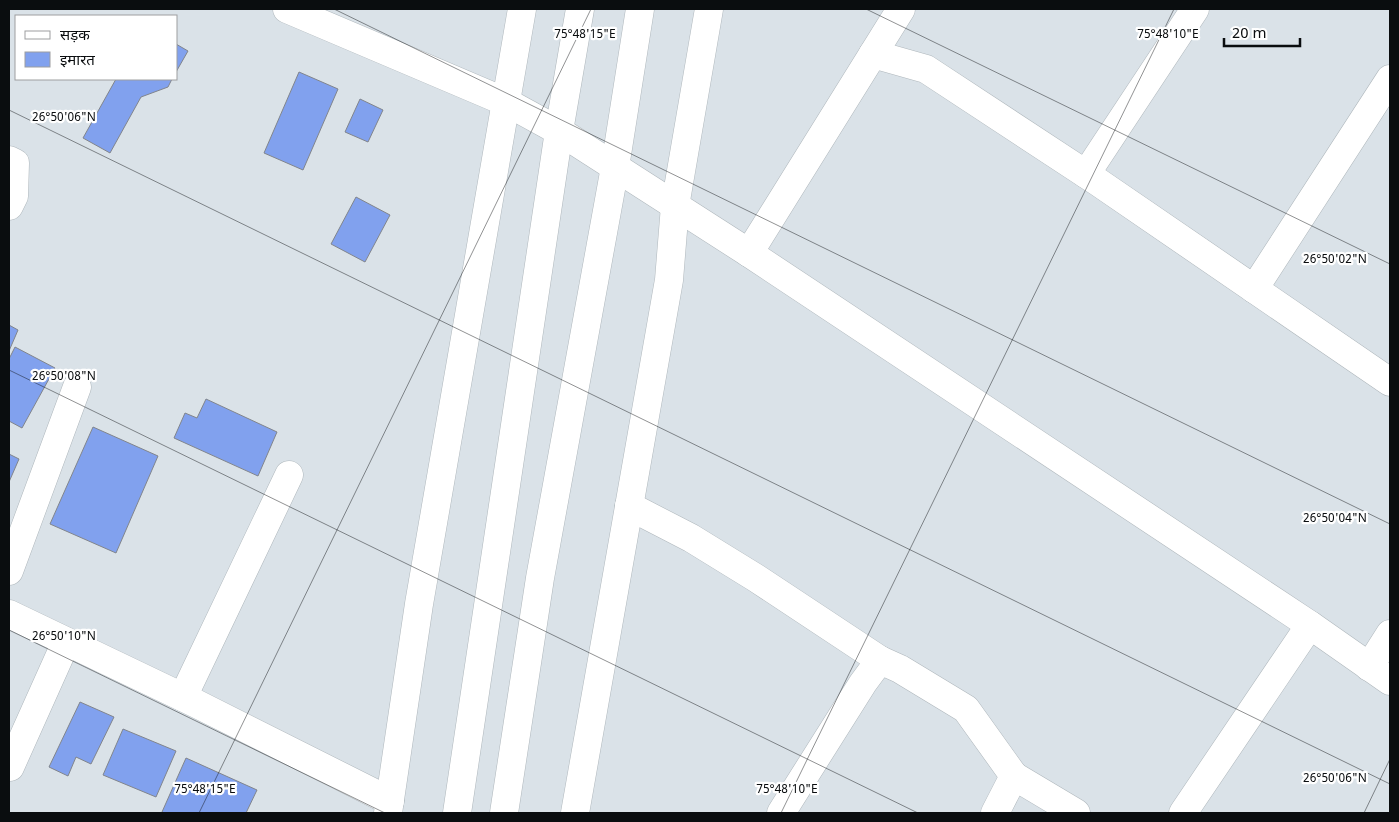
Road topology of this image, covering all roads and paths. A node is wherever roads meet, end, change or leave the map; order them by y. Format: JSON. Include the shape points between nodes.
{"nodes":[{"id":1,"x":287,"y":9,"type":"edge"},
{"id":2,"x":522,"y":9,"type":"edge"},
{"id":3,"x":580,"y":9,"type":"edge"},
{"id":4,"x":640,"y":9,"type":"edge"},
{"id":5,"x":709,"y":9,"type":"edge"},
{"id":6,"x":901,"y":9,"type":"edge"},
{"id":7,"x":1195,"y":9,"type":"edge"},
{"id":8,"x":873,"y":54,"type":"junction"},
{"id":9,"x":1390,"y":80,"type":"edge"},
{"id":10,"x":506,"y":102,"type":"junction"},
{"id":11,"x":559,"y":131,"type":"junction"},
{"id":12,"x":9,"y":160,"type":"edge"},
{"id":13,"x":615,"y":167,"type":"junction"},
{"id":14,"x":1086,"y":174,"type":"junction"},
{"id":15,"x":9,"y":206,"type":"edge"},
{"id":16,"x":675,"y":206,"type":"junction"},
{"id":17,"x":749,"y":253,"type":"junction"},
{"id":18,"x":1254,"y":289,"type":"junction"},
{"id":19,"x":1390,"y":382,"type":"edge"},
{"id":20,"x":77,"y":387,"type":"dead end"},
{"id":21,"x":289,"y":475,"type":"dead end"},
{"id":22,"x":629,"y":506,"type":"junction"},
{"id":23,"x":9,"y":571,"type":"edge"},
{"id":24,"x":9,"y":614,"type":"edge"},
{"id":25,"x":1310,"y":625,"type":"junction"},
{"id":26,"x":1390,"y":634,"type":"edge"},
{"id":27,"x":66,"y":642,"type":"junction"},
{"id":28,"x":880,"y":660,"type":"junction"},
{"id":29,"x":1380,"y":674,"type":"edge"},
{"id":30,"x":183,"y":697,"type":"junction"},
{"id":31,"x":10,"y":767,"type":"dead end"},
{"id":32,"x":1014,"y":776,"type":"junction"},
{"id":33,"x":389,"y":807,"type":"edge"},
{"id":34,"x":457,"y":813,"type":"edge"},
{"id":35,"x":504,"y":813,"type":"edge"},
{"id":36,"x":575,"y":813,"type":"edge"},
{"id":37,"x":781,"y":813,"type":"edge"},
{"id":38,"x":995,"y":813,"type":"edge"},
{"id":39,"x":1076,"y":813,"type":"edge"},
{"id":40,"x":1183,"y":813,"type":"edge"}],
"edges":[{"from":1,"to":10,"type":"street"},
{"from":2,"to":10,"type":"street"},
{"from":3,"to":11,"type":"street"},
{"from":4,"to":13,"type":"street"},
{"from":5,"to":16,"type":"street"},
{"from":6,"to":8,"type":"street"},
{"from":7,"to":14,"type":"street"},
{"from":8,"to":14,"type":"street","via":[[926,69]]},
{"from":8,"to":17,"type":"street"},
{"from":9,"to":18,"type":"street"},
{"from":10,"to":11,"type":"street"},
{"from":10,"to":33,"type":"street","via":[[419,604]]},
{"from":11,"to":13,"type":"street"},
{"from":11,"to":34,"type":"street"},
{"from":12,"to":15,"type":"street","via":[[15,163],[14,196]]},
{"from":13,"to":16,"type":"street"},
{"from":13,"to":35,"type":"street","via":[[540,578]]},
{"from":14,"to":18,"type":"street"},
{"from":16,"to":17,"type":"street"},
{"from":16,"to":22,"type":"street","via":[[669,280]]},
{"from":17,"to":25,"type":"street"},
{"from":18,"to":19,"type":"street"},
{"from":20,"to":23,"type":"street"},
{"from":21,"to":30,"type":"street"},
{"from":22,"to":28,"type":"street","via":[[691,538]]},
{"from":22,"to":36,"type":"street"},
{"from":24,"to":27,"type":"street"},
{"from":25,"to":29,"type":"street"},
{"from":25,"to":40,"type":"street"},
{"from":26,"to":29,"type":"street"},
{"from":27,"to":30,"type":"street"},
{"from":27,"to":31,"type":"street"},
{"from":28,"to":32,"type":"street","via":[[966,709]]},
{"from":28,"to":37,"type":"street"},
{"from":30,"to":33,"type":"street"},
{"from":32,"to":38,"type":"street"},
{"from":32,"to":39,"type":"street"}]}
